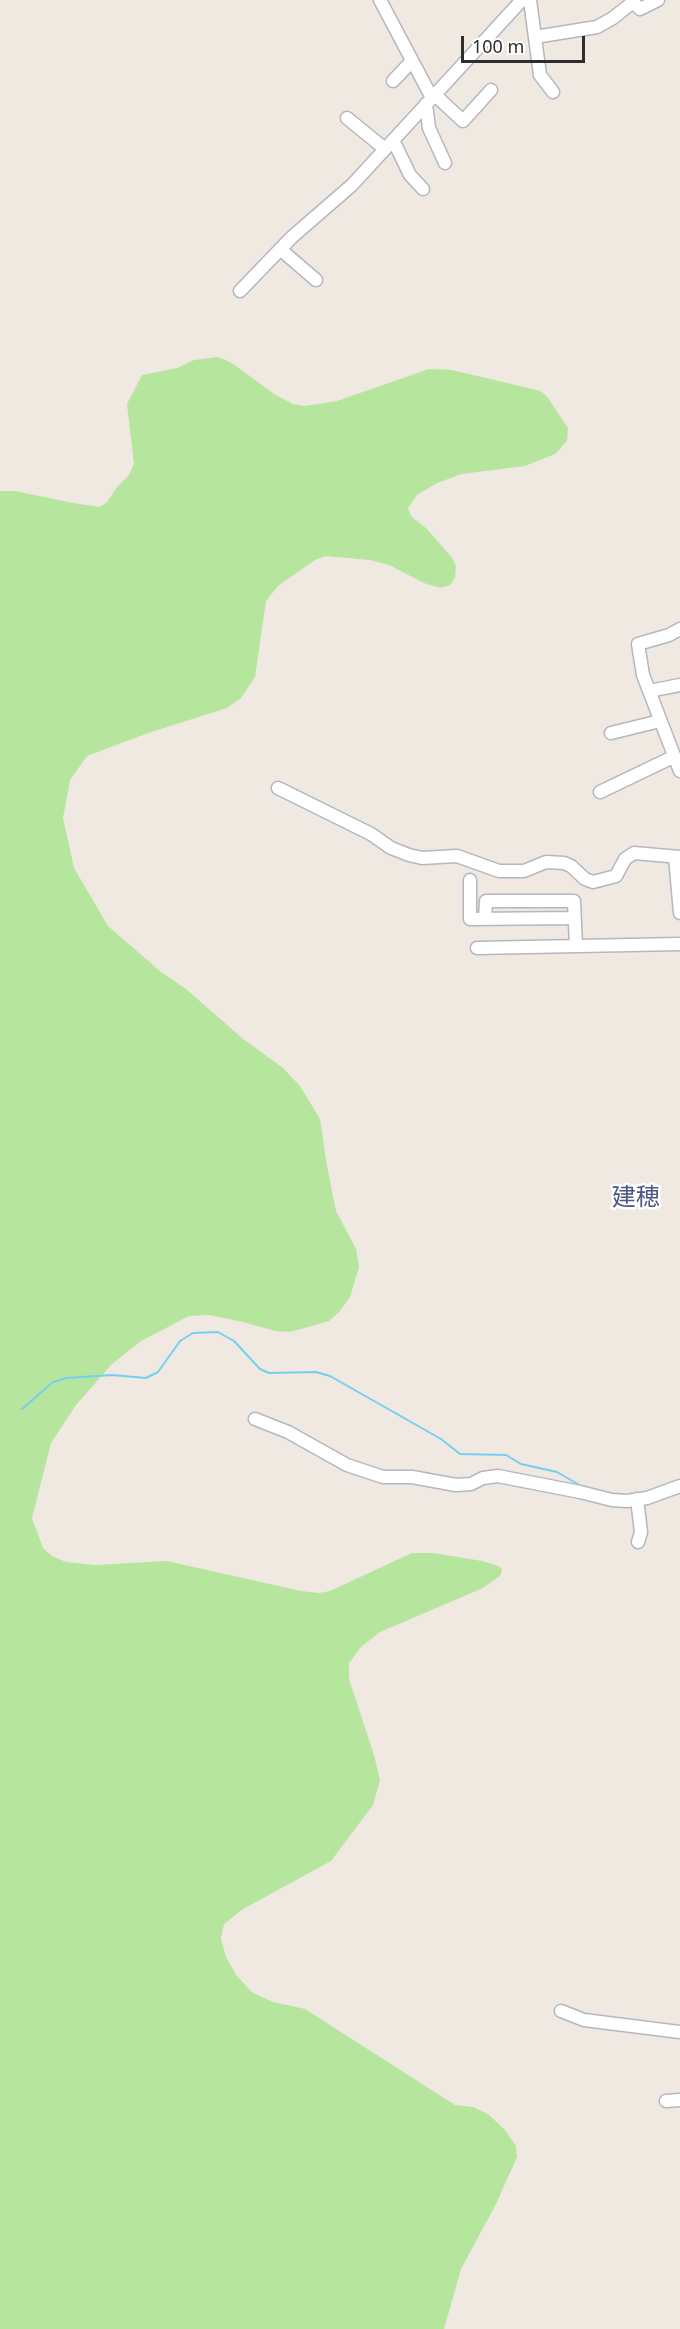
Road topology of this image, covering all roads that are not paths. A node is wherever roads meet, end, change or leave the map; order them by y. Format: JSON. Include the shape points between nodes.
{"nodes":[{"id":1,"x":380,"y":0,"type":"edge"},
{"id":2,"x":522,"y":0,"type":"edge"},
{"id":3,"x":530,"y":0,"type":"edge"},
{"id":4,"x":658,"y":0,"type":"edge"},
{"id":5,"x":535,"y":38,"type":"junction"},
{"id":6,"x":412,"y":61,"type":"junction"},
{"id":7,"x":393,"y":81,"type":"dead end"},
{"id":8,"x":491,"y":90,"type":"dead end"},
{"id":9,"x":553,"y":92,"type":"dead end"},
{"id":10,"x":431,"y":99,"type":"junction"},
{"id":11,"x":347,"y":118,"type":"dead end"},
{"id":12,"x":389,"y":144,"type":"junction"},
{"id":13,"x":445,"y":163,"type":"dead end"},
{"id":14,"x":423,"y":189,"type":"dead end"},
{"id":15,"x":280,"y":249,"type":"junction"},
{"id":16,"x":316,"y":280,"type":"dead end"},
{"id":17,"x":240,"y":291,"type":"dead end"},
{"id":18,"x":680,"y":629,"type":"edge"},
{"id":19,"x":680,"y":684,"type":"edge"},
{"id":20,"x":649,"y":691,"type":"junction"},
{"id":21,"x":660,"y":721,"type":"junction"},
{"id":22,"x":611,"y":733,"type":"dead end"},
{"id":23,"x":673,"y":757,"type":"junction"},
{"id":24,"x":680,"y":771,"type":"edge"},
{"id":25,"x":278,"y":788,"type":"dead end"},
{"id":26,"x":600,"y":792,"type":"dead end"},
{"id":27,"x":677,"y":857,"type":"edge"},
{"id":28,"x":470,"y":880,"type":"dead end"},
{"id":29,"x":680,"y":913,"type":"edge"},
{"id":30,"x":574,"y":918,"type":"junction"},
{"id":31,"x":485,"y":919,"type":"junction"},
{"id":32,"x":680,"y":944,"type":"edge"},
{"id":33,"x":576,"y":946,"type":"junction"},
{"id":34,"x":477,"y":948,"type":"dead end"},
{"id":35,"x":255,"y":1419,"type":"dead end"},
{"id":36,"x":680,"y":1486,"type":"edge"},
{"id":37,"x":637,"y":1499,"type":"junction"},
{"id":38,"x":638,"y":1542,"type":"dead end"},
{"id":39,"x":561,"y":2011,"type":"dead end"},
{"id":40,"x":680,"y":2032,"type":"edge"},
{"id":41,"x":666,"y":2100,"type":"dead end"},
{"id":42,"x":680,"y":2100,"type":"edge"}],
"edges":[{"from":1,"to":6,"type":"street"},
{"from":2,"to":10,"type":"street"},
{"from":3,"to":5,"type":"street"},
{"from":4,"to":5,"type":"street","via":[[640,9],[633,2],[597,27]]},
{"from":5,"to":9,"type":"street","via":[[540,75]]},
{"from":6,"to":7,"type":"street"},
{"from":6,"to":10,"type":"street"},
{"from":8,"to":10,"type":"street","via":[[463,121]]},
{"from":10,"to":12,"type":"street"},
{"from":10,"to":13,"type":"street","via":[[429,128]]},
{"from":11,"to":12,"type":"street"},
{"from":12,"to":14,"type":"street"},
{"from":12,"to":15,"type":"street","via":[[352,185]]},
{"from":15,"to":16,"type":"street"},
{"from":15,"to":17,"type":"street"},
{"from":18,"to":20,"type":"street","via":[[638,644]]},
{"from":19,"to":20,"type":"street"},
{"from":20,"to":21,"type":"street"},
{"from":21,"to":22,"type":"street"},
{"from":21,"to":23,"type":"street"},
{"from":23,"to":24,"type":"street"},
{"from":23,"to":26,"type":"street"},
{"from":25,"to":27,"type":"street","via":[[391,848],[422,858],[458,856],[499,871],[524,871],[546,862],[564,863],[593,882],[616,876],[625,859],[634,853]]},
{"from":27,"to":29,"type":"street"},
{"from":28,"to":31,"type":"street","via":[[470,919]]},
{"from":30,"to":31,"type":"street"},
{"from":30,"to":31,"type":"street","via":[[573,901],[486,901]]},
{"from":30,"to":33,"type":"street"},
{"from":32,"to":33,"type":"street"},
{"from":33,"to":34,"type":"street"},
{"from":35,"to":37,"type":"street","via":[[288,1432],[347,1465],[383,1478],[412,1477],[456,1485],[498,1476],[612,1500]]},
{"from":36,"to":37,"type":"street"},
{"from":37,"to":38,"type":"street","via":[[641,1532]]},
{"from":39,"to":40,"type":"street","via":[[584,2020]]},
{"from":41,"to":42,"type":"street"}]}
